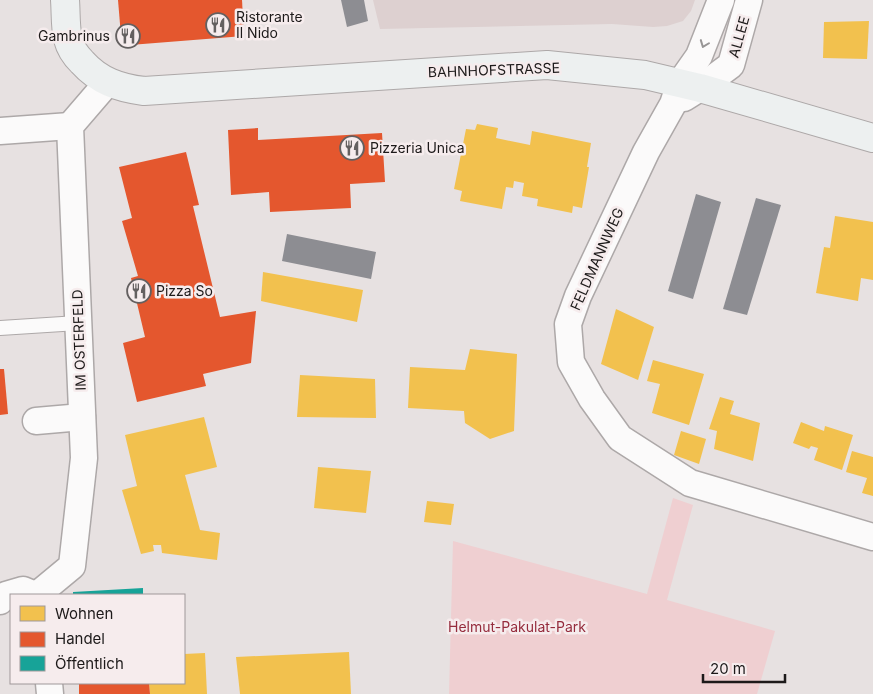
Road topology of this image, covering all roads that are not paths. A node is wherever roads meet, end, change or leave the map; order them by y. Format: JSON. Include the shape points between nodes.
{"nodes":[{"id":1,"x":65,"y":0,"type":"edge"},
{"id":2,"x":721,"y":0,"type":"edge"},
{"id":3,"x":749,"y":0,"type":"edge"},
{"id":4,"x":107,"y":83,"type":"junction"},
{"id":5,"x":684,"y":92,"type":"junction"},
{"id":6,"x":70,"y":126,"type":"junction"},
{"id":7,"x":0,"y":132,"type":"edge"},
{"id":8,"x":873,"y":138,"type":"edge"},
{"id":9,"x":78,"y":323,"type":"junction"},
{"id":10,"x":0,"y":328,"type":"edge"},
{"id":11,"x":82,"y":417,"type":"junction"},
{"id":12,"x":36,"y":421,"type":"dead end"},
{"id":13,"x":873,"y":537,"type":"edge"},
{"id":14,"x":33,"y":594,"type":"edge"},
{"id":15,"x":37,"y":594,"type":"edge"},
{"id":16,"x":0,"y":601,"type":"edge"}],
"edges":[{"from":1,"to":4,"type":"street","via":[[68,40],[76,56]]},
{"from":2,"to":5,"type":"street","name":"ALLEE","one_way":true},
{"from":3,"to":5,"type":"street","name":"ALLEE","via":[[731,65]]},
{"from":4,"to":5,"type":"street","name":"BAHNHOFSTRASSE","via":[[144,91],[547,65],[645,75]]},
{"from":4,"to":6,"type":"street"},
{"from":5,"to":8,"type":"street","name":"BAHNHOFSTRASSE"},
{"from":5,"to":13,"type":"street","name":"FELDMANNWEG","via":[[646,152],[578,296],[568,324],[571,362],[620,438],[690,483]]},
{"from":6,"to":7,"type":"street"},
{"from":6,"to":9,"type":"street","name":"IM OSTERFELD"},
{"from":9,"to":10,"type":"lane"},
{"from":9,"to":11,"type":"street","name":"IM OSTERFELD"},
{"from":11,"to":12,"type":"street"},
{"from":11,"to":15,"type":"street","name":"IM OSTERFELD","via":[[84,458],[72,566]]},
{"from":14,"to":16,"type":"street","name":"IM OSTERFELD","via":[[23,590],[6,595]]}]}
